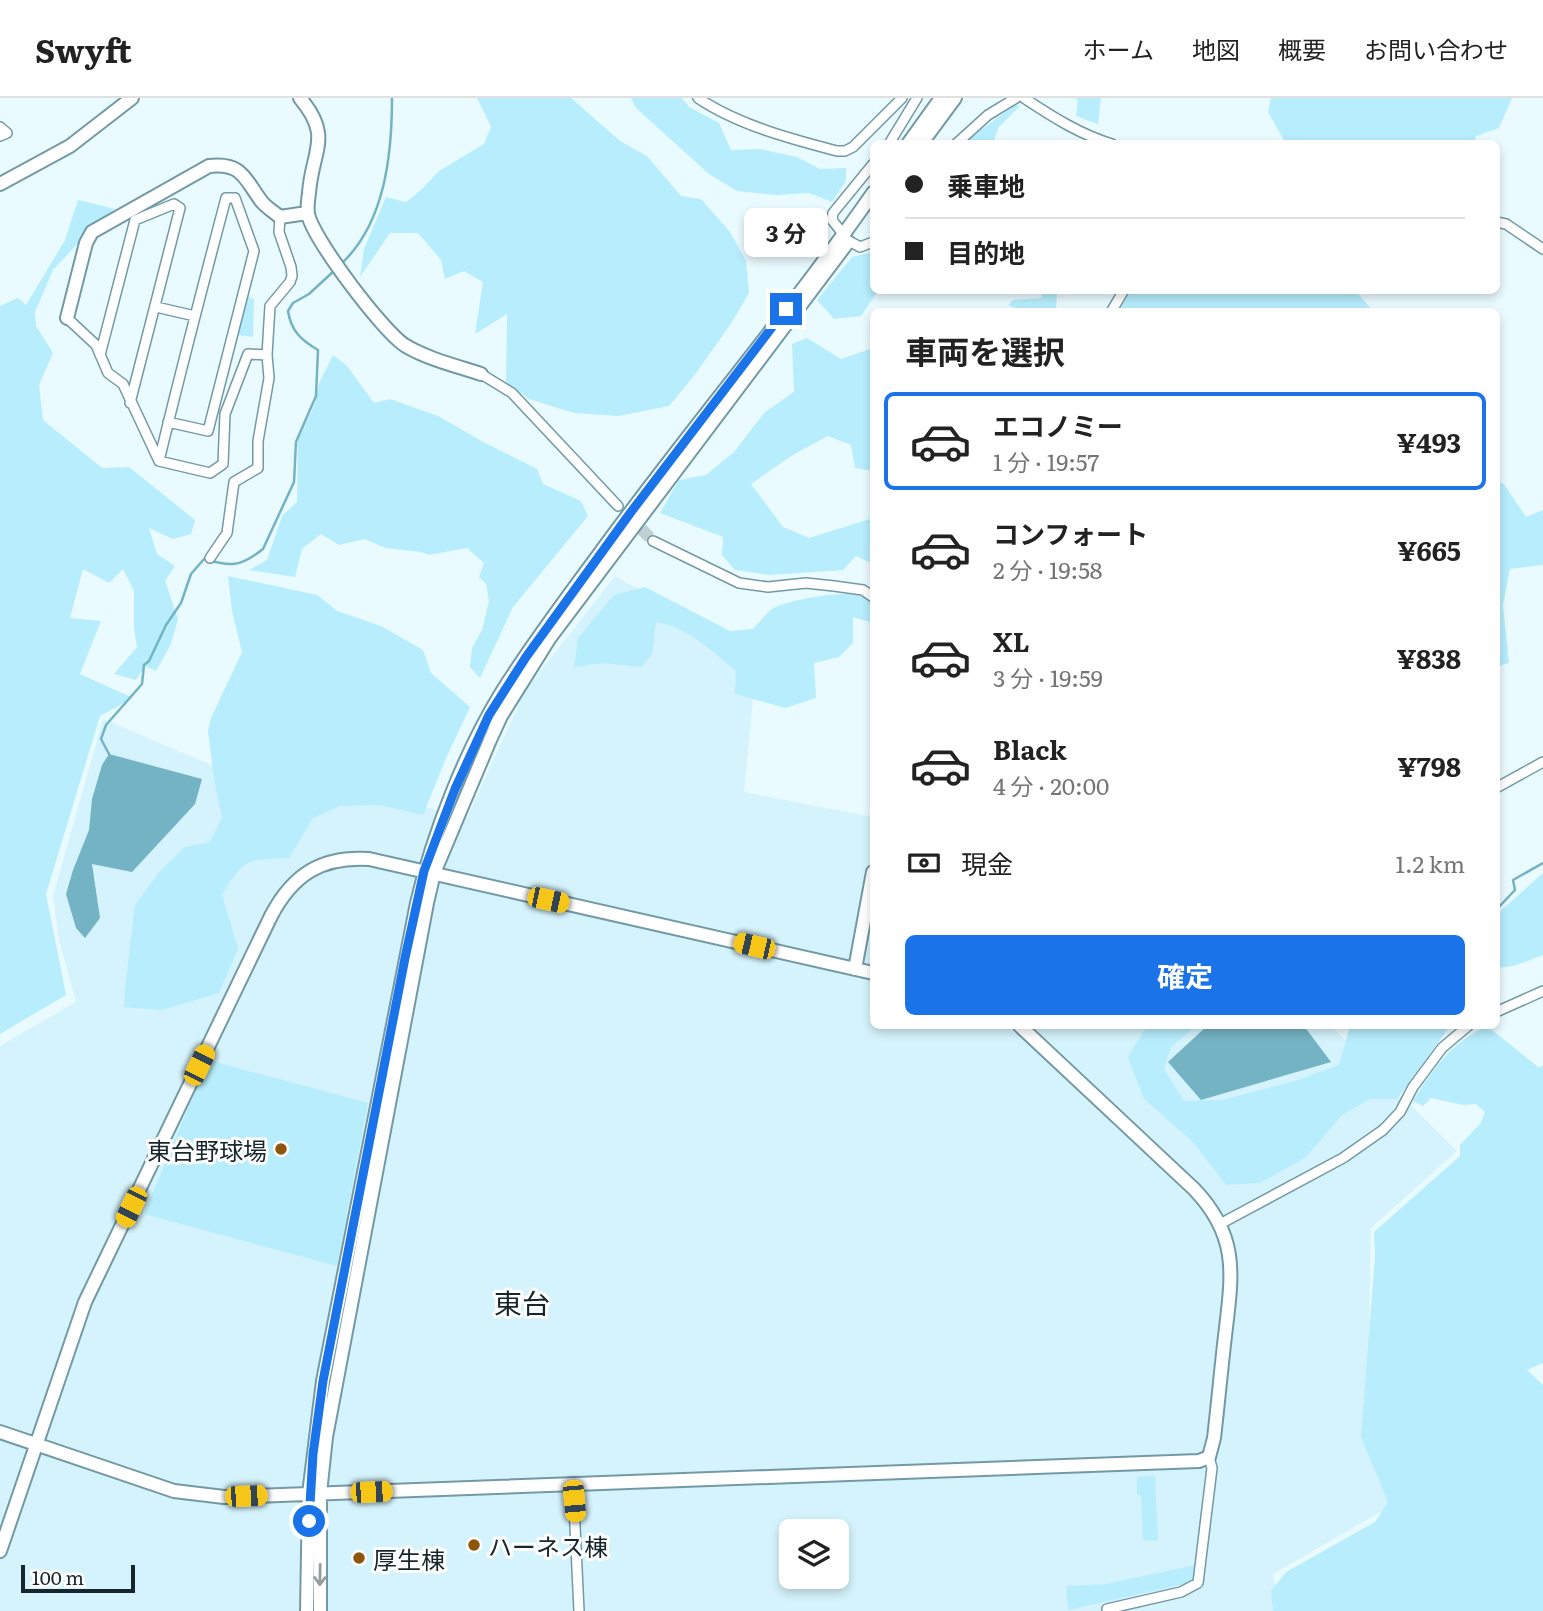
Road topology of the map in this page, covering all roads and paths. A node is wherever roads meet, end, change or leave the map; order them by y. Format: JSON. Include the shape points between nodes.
{"nodes":[{"id":1,"x":132,"y":98,"type":"edge"},
{"id":2,"x":300,"y":98,"type":"edge"},
{"id":3,"x":698,"y":98,"type":"edge"},
{"id":4,"x":902,"y":98,"type":"edge"},
{"id":5,"x":917,"y":98,"type":"edge"},
{"id":6,"x":956,"y":98,"type":"edge"},
{"id":7,"x":1016,"y":98,"type":"edge"},
{"id":8,"x":1024,"y":98,"type":"edge"},
{"id":9,"x":938,"y":106,"type":"edge"},
{"id":10,"x":0,"y":127,"type":"edge"},
{"id":11,"x":0,"y":136,"type":"edge"},
{"id":12,"x":891,"y":140,"type":"edge"},
{"id":13,"x":911,"y":140,"type":"edge"},
{"id":14,"x":924,"y":140,"type":"edge"},
{"id":15,"x":960,"y":140,"type":"edge"},
{"id":16,"x":1102,"y":140,"type":"edge"},
{"id":17,"x":870,"y":168,"type":"edge"},
{"id":18,"x":0,"y":184,"type":"edge"},
{"id":19,"x":870,"y":198,"type":"edge"},
{"id":20,"x":870,"y":211,"type":"edge"},
{"id":21,"x":307,"y":213,"type":"junction"},
{"id":22,"x":280,"y":217,"type":"junction"},
{"id":23,"x":1500,"y":223,"type":"edge"},
{"id":24,"x":846,"y":238,"type":"junction"},
{"id":25,"x":870,"y":243,"type":"edge"},
{"id":26,"x":1543,"y":249,"type":"edge"},
{"id":27,"x":156,"y":307,"type":"junction"},
{"id":28,"x":195,"y":316,"type":"junction"},
{"id":29,"x":67,"y":318,"type":"joint"},
{"id":30,"x":100,"y":355,"type":"junction"},
{"id":31,"x":267,"y":355,"type":"junction"},
{"id":32,"x":481,"y":374,"type":"joint"},
{"id":33,"x":130,"y":403,"type":"junction"},
{"id":34,"x":168,"y":422,"type":"junction"},
{"id":35,"x":159,"y":461,"type":"junction"},
{"id":36,"x":618,"y":506,"type":"dead end"},
{"id":37,"x":653,"y":541,"type":"tunnel mouth"},
{"id":38,"x":210,"y":558,"type":"dead end"},
{"id":39,"x":870,"y":595,"type":"edge"},
{"id":40,"x":1543,"y":762,"type":"edge"},
{"id":41,"x":1500,"y":786,"type":"edge"},
{"id":42,"x":429,"y":872,"type":"junction"},
{"id":43,"x":870,"y":888,"type":"edge"},
{"id":44,"x":855,"y":968,"type":"junction"},
{"id":45,"x":870,"y":972,"type":"edge"},
{"id":46,"x":1543,"y":991,"type":"edge"},
{"id":47,"x":1500,"y":1010,"type":"edge"},
{"id":48,"x":1024,"y":1029,"type":"edge"},
{"id":49,"x":1464,"y":1029,"type":"edge"},
{"id":50,"x":1220,"y":1224,"type":"junction"},
{"id":51,"x":0,"y":1432,"type":"edge"},
{"id":52,"x":36,"y":1445,"type":"junction"},
{"id":53,"x":1209,"y":1457,"type":"junction"},
{"id":54,"x":573,"y":1484,"type":"junction"},
{"id":55,"x":315,"y":1494,"type":"junction"},
{"id":56,"x":0,"y":1551,"type":"edge"},
{"id":57,"x":1107,"y":1609,"type":"edge"},
{"id":58,"x":307,"y":1611,"type":"edge"},
{"id":59,"x":320,"y":1611,"type":"edge"},
{"id":60,"x":579,"y":1611,"type":"edge"}],
"edges":[{"from":1,"to":18,"type":"street","via":[[69,146]]},
{"from":2,"to":21,"type":"street","via":[[318,127],[319,141]]},
{"from":3,"to":4,"type":"street","via":[[722,112],[837,151],[853,146]]},
{"from":5,"to":12,"type":"street"},
{"from":6,"to":9,"type":"street"},
{"from":7,"to":15,"type":"street"},
{"from":8,"to":16,"type":"street"},
{"from":9,"to":13,"type":"street"},
{"from":9,"to":14,"type":"street"},
{"from":10,"to":11,"type":"street","via":[[6,132]]},
{"from":17,"to":24,"type":"street","via":[[833,214],[832,220]]},
{"from":19,"to":24,"type":"street"},
{"from":20,"to":24,"type":"street"},
{"from":21,"to":22,"type":"street"},
{"from":21,"to":32,"type":"street","via":[[316,234],[394,337],[408,347]]},
{"from":22,"to":29,"type":"street","via":[[261,201],[238,170],[209,166],[92,232]]},
{"from":22,"to":31,"type":"street","via":[[279,232],[292,276],[270,306]]},
{"from":23,"to":26,"type":"street"},
{"from":24,"to":25,"type":"street","via":[[860,247]]},
{"from":24,"to":42,"type":"street","via":[[631,512],[502,692],[461,776]]},
{"from":27,"to":28,"type":"street"},
{"from":27,"to":30,"type":"street","via":[[180,208],[174,205],[135,220]]},
{"from":27,"to":33,"type":"street"},
{"from":28,"to":34,"type":"street"},
{"from":28,"to":34,"type":"street","via":[[226,198],[235,198],[254,251],[208,431]]},
{"from":29,"to":30,"type":"street","via":[[96,345]]},
{"from":30,"to":33,"type":"street","via":[[108,373],[123,384]]},
{"from":31,"to":35,"type":"street","via":[[248,354],[225,414],[223,464],[207,473]]},
{"from":31,"to":38,"type":"street","via":[[269,378],[258,468],[234,482],[227,533]]},
{"from":32,"to":36,"type":"street","via":[[513,393]]},
{"from":33,"to":35,"type":"street"},
{"from":34,"to":35,"type":"street"},
{"from":37,"to":39,"type":"street","via":[[739,583],[768,587],[806,583],[863,590]]},
{"from":40,"to":41,"type":"street"},
{"from":42,"to":44,"type":"street"},
{"from":42,"to":52,"type":"street","via":[[369,859],[341,859],[302,876],[281,897],[85,1302]]},
{"from":42,"to":55,"type":"street","via":[[323,1381]]},
{"from":43,"to":44,"type":"street"},
{"from":44,"to":45,"type":"street"},
{"from":46,"to":47,"type":"street"},
{"from":48,"to":50,"type":"street","via":[[1194,1189]]},
{"from":49,"to":50,"type":"street","via":[[1442,1048],[1400,1112],[1382,1130],[1343,1158]]},
{"from":50,"to":53,"type":"street","via":[[1229,1248],[1231,1285]]},
{"from":51,"to":52,"type":"street"},
{"from":52,"to":55,"type":"street","via":[[174,1491],[224,1497]]},
{"from":52,"to":56,"type":"street"},
{"from":53,"to":54,"type":"street","via":[[1199,1461]]},
{"from":53,"to":57,"type":"street","via":[[1212,1468],[1198,1583],[1181,1592]]},
{"from":54,"to":55,"type":"street"},
{"from":54,"to":60,"type":"street"},
{"from":55,"to":58,"type":"street"},
{"from":55,"to":59,"type":"street","one_way":true}]}
